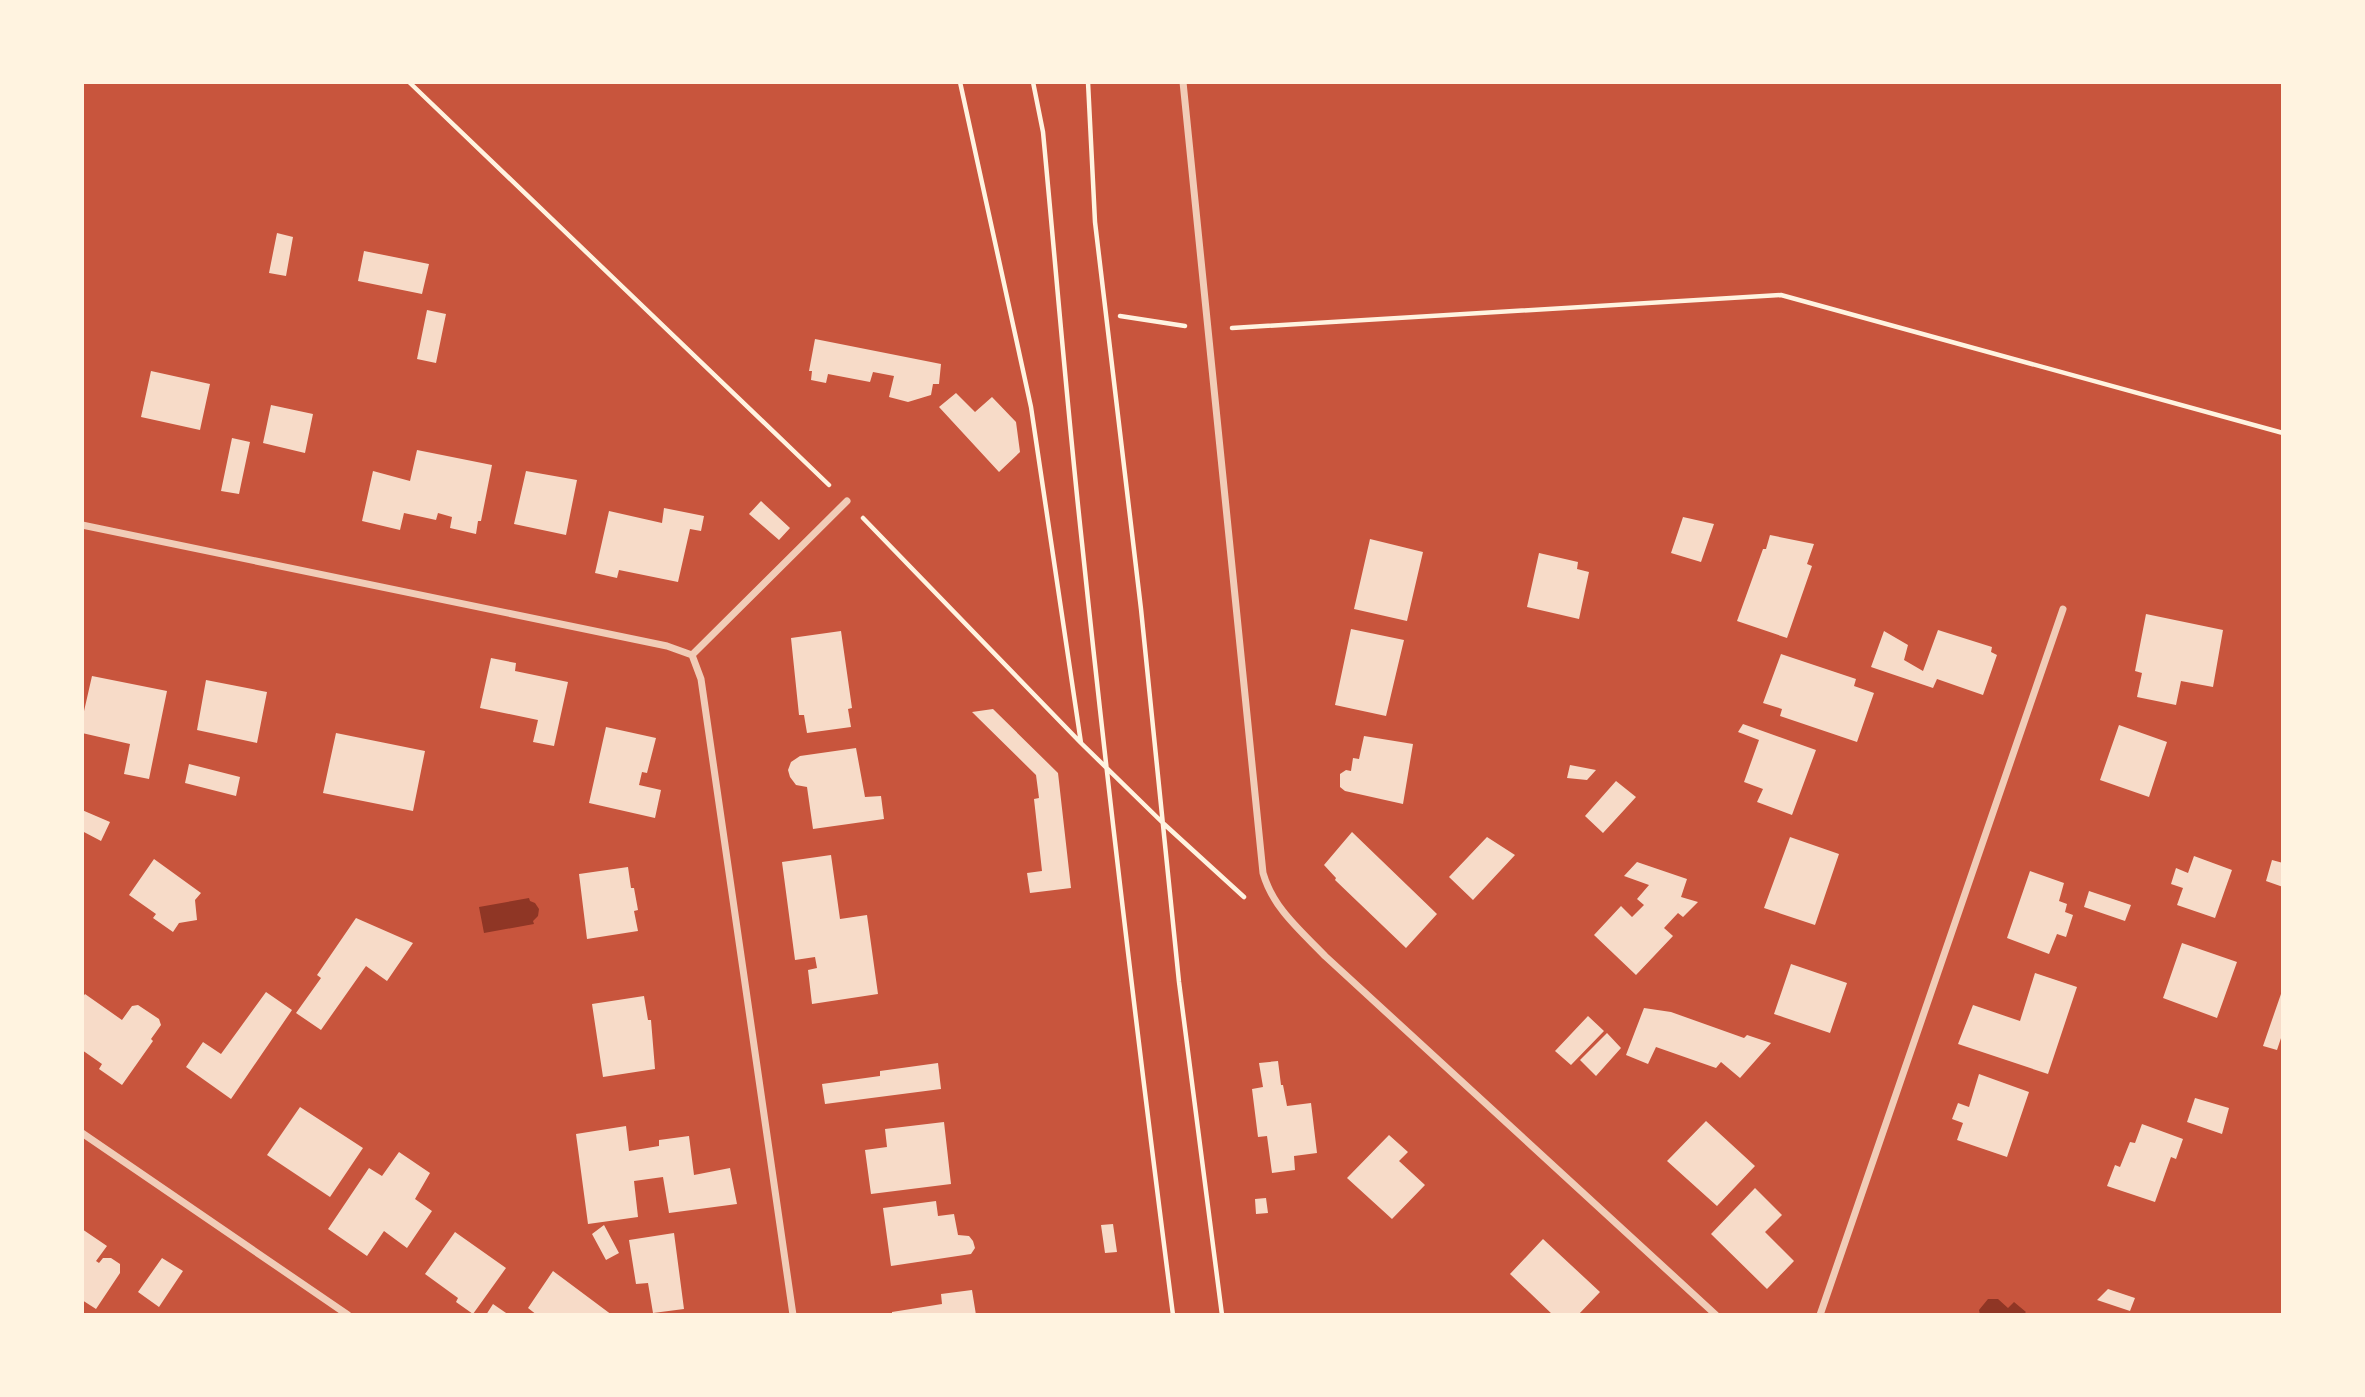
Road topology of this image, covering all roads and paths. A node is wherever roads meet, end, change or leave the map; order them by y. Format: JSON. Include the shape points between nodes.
{"nodes":[{"id":1,"x":409,"y":82,"type":"edge"},
{"id":2,"x":960,"y":82,"type":"edge"},
{"id":3,"x":1033,"y":82,"type":"edge"},
{"id":4,"x":1088,"y":82,"type":"edge"},
{"id":5,"x":1184,"y":82,"type":"edge"},
{"id":6,"x":1120,"y":316,"type":"dead end"},
{"id":7,"x":1208,"y":329,"type":"junction"},
{"id":8,"x":2283,"y":433,"type":"edge"},
{"id":9,"x":847,"y":501,"type":"junction"},
{"id":10,"x":82,"y":524,"type":"edge"},
{"id":11,"x":2063,"y":609,"type":"dead end"},
{"id":12,"x":692,"y":655,"type":"junction"},
{"id":13,"x":1082,"y":743,"type":"junction"},
{"id":14,"x":1106,"y":766,"type":"junction"},
{"id":15,"x":1164,"y":824,"type":"junction"},
{"id":16,"x":1272,"y":897,"type":"junction"},
{"id":17,"x":82,"y":1133,"type":"edge"},
{"id":18,"x":348,"y":1315,"type":"edge"},
{"id":19,"x":793,"y":1315,"type":"edge"},
{"id":20,"x":1173,"y":1315,"type":"edge"},
{"id":21,"x":1222,"y":1315,"type":"edge"},
{"id":22,"x":1716,"y":1315,"type":"edge"},
{"id":23,"x":1820,"y":1315,"type":"edge"}],
"edges":[{"from":1,"to":9,"type":"path"},
{"from":2,"to":13,"type":"path","via":[[1031,407]]},
{"from":3,"to":14,"type":"path","via":[[1042,132]]},
{"from":4,"to":15,"type":"path","via":[[1096,222]]},
{"from":5,"to":7,"type":"street"},
{"from":6,"to":7,"type":"path"},
{"from":7,"to":8,"type":"path","via":[[1781,295]]},
{"from":7,"to":16,"type":"street","via":[[1263,873]]},
{"from":9,"to":12,"type":"street"},
{"from":9,"to":13,"type":"path"},
{"from":10,"to":12,"type":"street","via":[[667,646]]},
{"from":11,"to":23,"type":"street"},
{"from":12,"to":19,"type":"street","via":[[701,679]]},
{"from":13,"to":14,"type":"path"},
{"from":14,"to":15,"type":"path"},
{"from":14,"to":20,"type":"path"},
{"from":15,"to":16,"type":"path","via":[[1245,898]]},
{"from":15,"to":21,"type":"path","via":[[1179,982]]},
{"from":16,"to":22,"type":"street","via":[[1325,956]]},
{"from":17,"to":18,"type":"street"}]}
